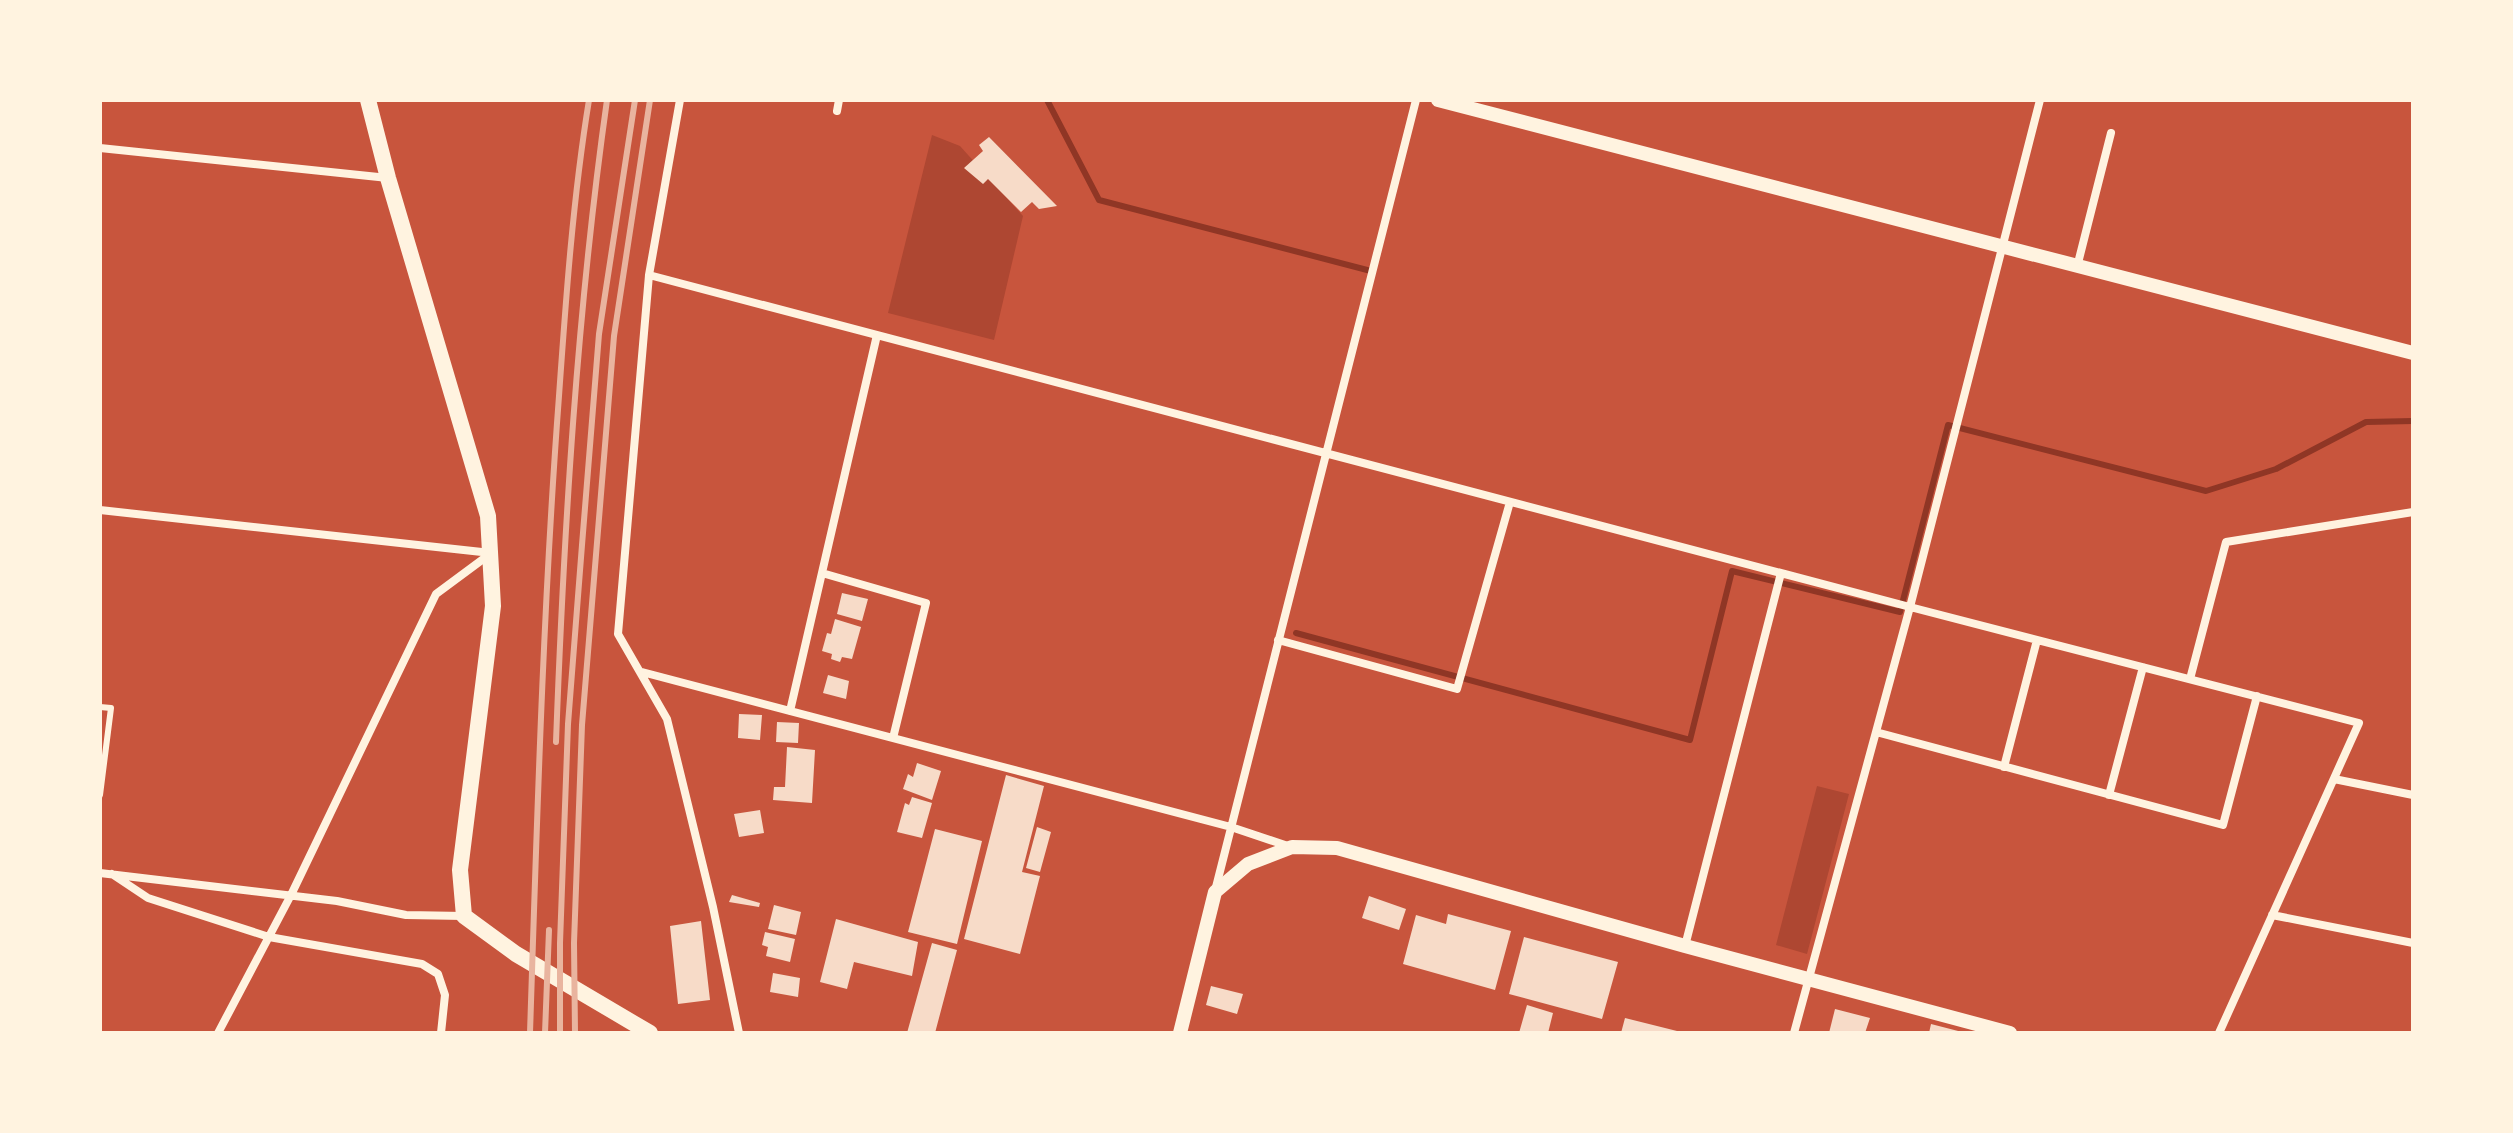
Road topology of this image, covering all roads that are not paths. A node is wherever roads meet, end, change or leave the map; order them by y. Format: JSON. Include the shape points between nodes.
{"nodes":[{"id":1,"x":368,"y":100,"type":"edge"},
{"id":2,"x":680,"y":100,"type":"edge"},
{"id":3,"x":839,"y":100,"type":"edge"},
{"id":4,"x":1416,"y":100,"type":"edge"},
{"id":5,"x":1438,"y":100,"type":"edge"},
{"id":6,"x":2040,"y":100,"type":"edge"},
{"id":7,"x":837,"y":111,"type":"dead end"},
{"id":8,"x":2111,"y":133,"type":"dead end"},
{"id":9,"x":100,"y":148,"type":"edge"},
{"id":10,"x":388,"y":178,"type":"junction"},
{"id":11,"x":2001,"y":247,"type":"junction"},
{"id":12,"x":2077,"y":267,"type":"junction"},
{"id":13,"x":649,"y":275,"type":"junction"},
{"id":14,"x":877,"y":335,"type":"junction"},
{"id":15,"x":2413,"y":353,"type":"edge"},
{"id":16,"x":1326,"y":453,"type":"junction"},
{"id":17,"x":1510,"y":502,"type":"junction"},
{"id":18,"x":100,"y":510,"type":"edge"},
{"id":19,"x":2413,"y":512,"type":"edge"},
{"id":20,"x":491,"y":553,"type":"junction"},
{"id":21,"x":822,"y":573,"type":"junction"},
{"id":22,"x":1781,"y":573,"type":"junction"},
{"id":23,"x":1910,"y":607,"type":"junction"},
{"id":24,"x":1278,"y":640,"type":"junction"},
{"id":25,"x":2037,"y":640,"type":"junction"},
{"id":26,"x":2143,"y":667,"type":"junction"},
{"id":27,"x":642,"y":672,"type":"junction"},
{"id":28,"x":2190,"y":679,"type":"junction"},
{"id":29,"x":2257,"y":696,"type":"junction"},
{"id":30,"x":100,"y":707,"type":"edge"},
{"id":31,"x":790,"y":711,"type":"junction"},
{"id":32,"x":1876,"y":732,"type":"junction"},
{"id":33,"x":893,"y":738,"type":"junction"},
{"id":34,"x":2004,"y":767,"type":"junction"},
{"id":35,"x":2334,"y":779,"type":"junction"},
{"id":36,"x":100,"y":795,"type":"edge"},
{"id":37,"x":2109,"y":795,"type":"junction"},
{"id":38,"x":2413,"y":795,"type":"edge"},
{"id":39,"x":1231,"y":827,"type":"junction"},
{"id":40,"x":1292,"y":847,"type":"junction"},
{"id":41,"x":100,"y":873,"type":"edge"},
{"id":42,"x":112,"y":874,"type":"junction"},
{"id":43,"x":1215,"y":892,"type":"junction"},
{"id":44,"x":291,"y":895,"type":"junction"},
{"id":45,"x":2272,"y":915,"type":"junction"},
{"id":46,"x":464,"y":916,"type":"junction"},
{"id":47,"x":269,"y":937,"type":"junction"},
{"id":48,"x":2413,"y":943,"type":"edge"},
{"id":49,"x":1685,"y":946,"type":"junction"},
{"id":50,"x":1808,"y":979,"type":"junction"},
{"id":51,"x":1988,"y":1030,"type":"edge"},
{"id":52,"x":218,"y":1033,"type":"edge"},
{"id":53,"x":441,"y":1033,"type":"edge"},
{"id":54,"x":650,"y":1033,"type":"edge"},
{"id":55,"x":739,"y":1033,"type":"edge"},
{"id":56,"x":1180,"y":1033,"type":"edge"},
{"id":57,"x":1794,"y":1033,"type":"edge"},
{"id":58,"x":2010,"y":1033,"type":"edge"},
{"id":59,"x":2219,"y":1033,"type":"edge"}],
"edges":[{"from":1,"to":10,"type":"main road"},
{"from":2,"to":13,"type":"street"},
{"from":3,"to":7,"type":"street"},
{"from":4,"to":16,"type":"street"},
{"from":5,"to":11,"type":"street"},
{"from":6,"to":11,"type":"street"},
{"from":8,"to":12,"type":"street"},
{"from":9,"to":10,"type":"street"},
{"from":10,"to":20,"type":"main road","via":[[488,516]]},
{"from":11,"to":12,"type":"street"},
{"from":11,"to":23,"type":"street"},
{"from":12,"to":15,"type":"street"},
{"from":13,"to":14,"type":"street"},
{"from":13,"to":27,"type":"street","via":[[618,634]]},
{"from":14,"to":16,"type":"street"},
{"from":14,"to":21,"type":"street"},
{"from":16,"to":17,"type":"street"},
{"from":16,"to":24,"type":"street"},
{"from":17,"to":22,"type":"street"},
{"from":17,"to":24,"type":"street","via":[[1457,689]]},
{"from":18,"to":20,"type":"street"},
{"from":19,"to":28,"type":"street","via":[[2226,542]]},
{"from":20,"to":44,"type":"street","via":[[436,594]]},
{"from":20,"to":46,"type":"main road","via":[[493,606],[460,870]]},
{"from":21,"to":31,"type":"street"},
{"from":21,"to":33,"type":"street","via":[[926,603]]},
{"from":22,"to":23,"type":"street"},
{"from":22,"to":49,"type":"street"},
{"from":23,"to":25,"type":"street"},
{"from":23,"to":32,"type":"street"},
{"from":24,"to":39,"type":"street"},
{"from":25,"to":26,"type":"street"},
{"from":25,"to":34,"type":"street"},
{"from":26,"to":28,"type":"street"},
{"from":26,"to":37,"type":"street"},
{"from":27,"to":31,"type":"street"},
{"from":27,"to":55,"type":"street","via":[[667,719]]},
{"from":28,"to":29,"type":"street"},
{"from":29,"to":35,"type":"street","via":[[2359,723]]},
{"from":29,"to":37,"type":"street","via":[[2223,825]]},
{"from":30,"to":36,"type":"lane","via":[[111,708]]},
{"from":31,"to":33,"type":"street"},
{"from":32,"to":34,"type":"street"},
{"from":32,"to":50,"type":"street"},
{"from":33,"to":39,"type":"street"},
{"from":34,"to":37,"type":"street"},
{"from":35,"to":38,"type":"street"},
{"from":35,"to":45,"type":"street"},
{"from":39,"to":40,"type":"street"},
{"from":39,"to":43,"type":"street"},
{"from":40,"to":43,"type":"street","via":[[1248,864]]},
{"from":40,"to":49,"type":"street","via":[[1337,848]]},
{"from":41,"to":42,"type":"street"},
{"from":42,"to":44,"type":"street"},
{"from":42,"to":47,"type":"street","via":[[148,898]]},
{"from":43,"to":56,"type":"street"},
{"from":44,"to":46,"type":"street","via":[[406,915]]},
{"from":44,"to":47,"type":"street"},
{"from":45,"to":48,"type":"street"},
{"from":45,"to":59,"type":"street"},
{"from":46,"to":54,"type":"main road","via":[[516,954]]},
{"from":47,"to":52,"type":"street"},
{"from":47,"to":53,"type":"street","via":[[422,964],[438,974],[445,995]]},
{"from":49,"to":50,"type":"street"},
{"from":50,"to":51,"type":"street"},
{"from":50,"to":57,"type":"street"},
{"from":51,"to":58,"type":"street"}]}
